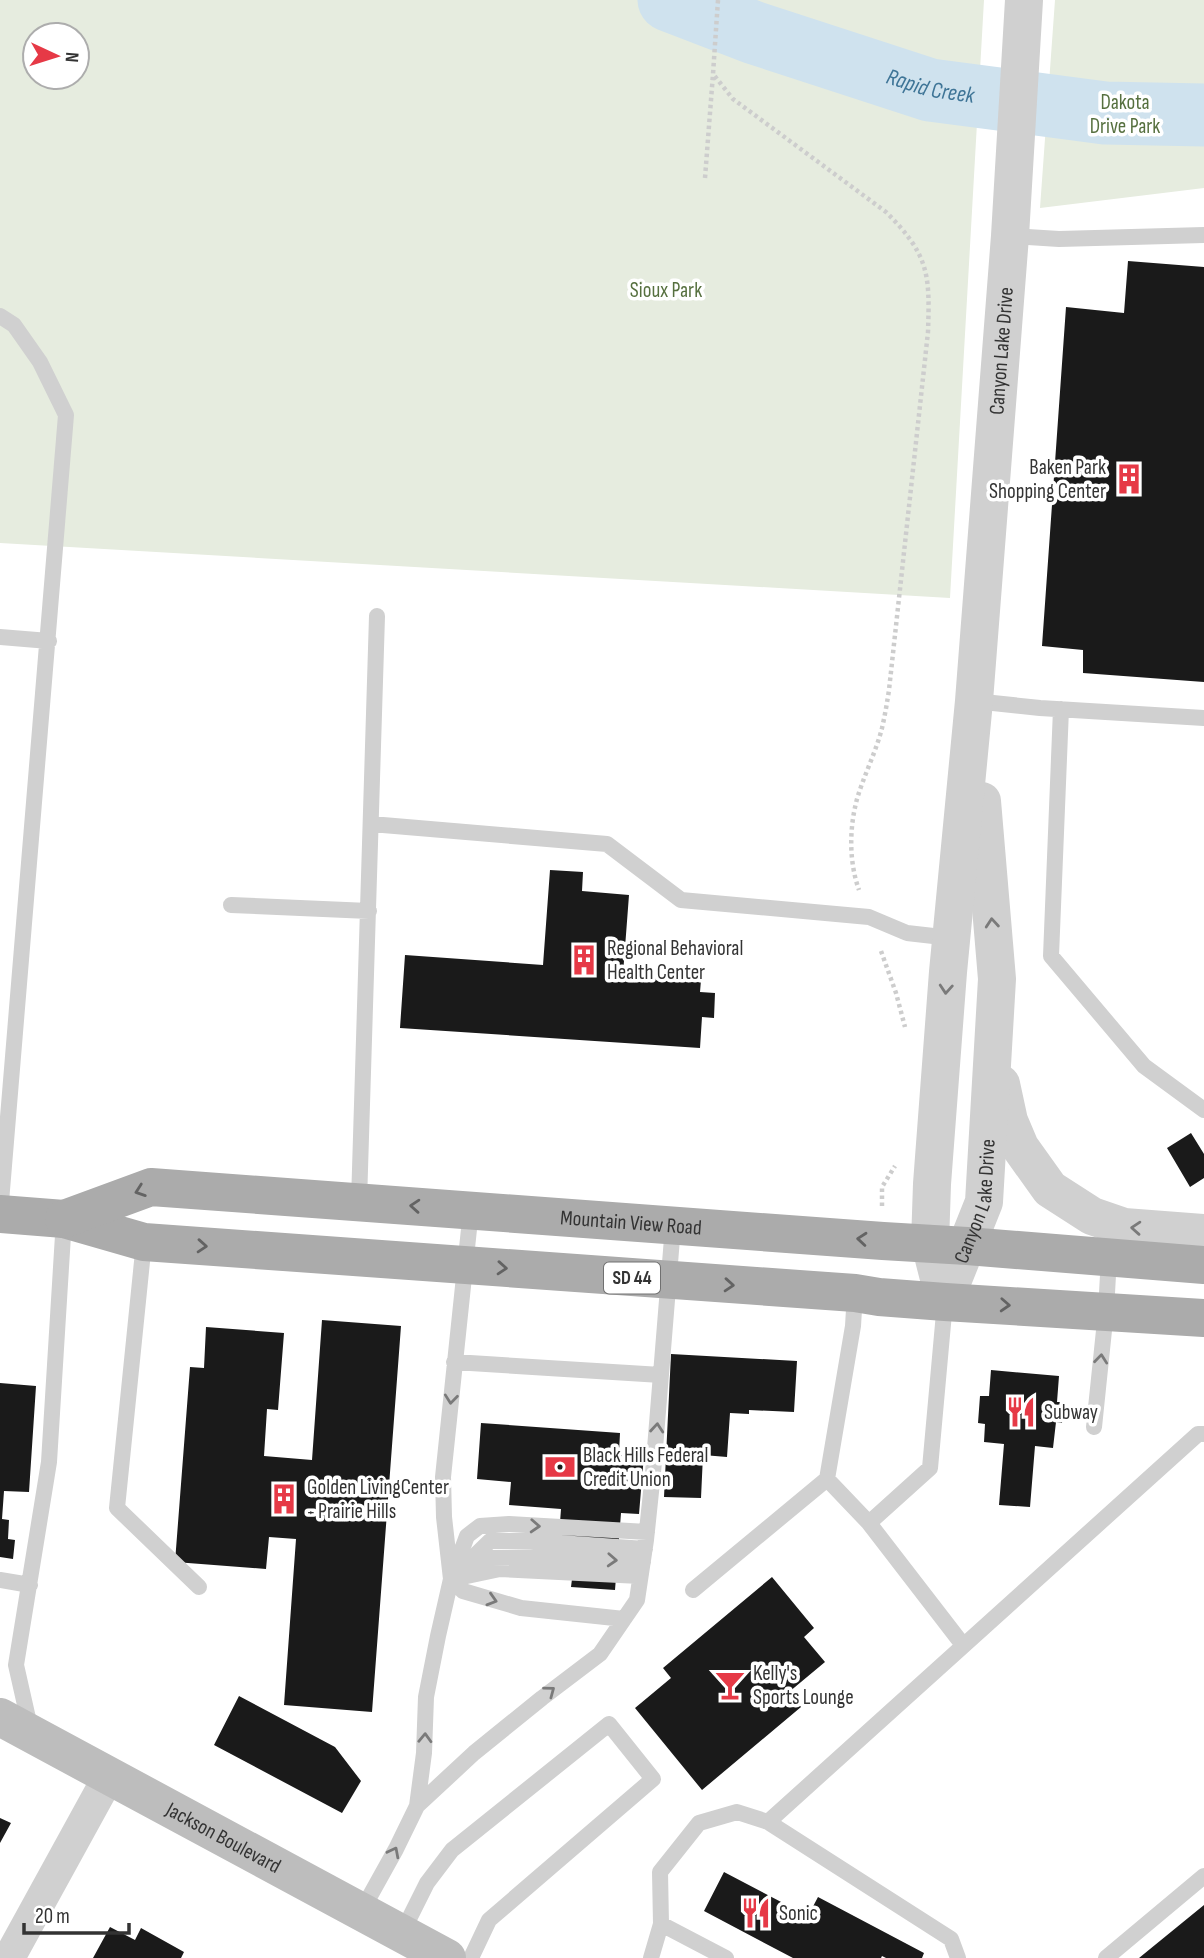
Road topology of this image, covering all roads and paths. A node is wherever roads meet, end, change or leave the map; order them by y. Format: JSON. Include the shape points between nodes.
{"nodes":[{"id":1,"x":718,"y":0,"type":"edge"},
{"id":2,"x":1024,"y":0,"type":"edge"},
{"id":3,"x":713,"y":74,"type":"junction"},
{"id":4,"x":705,"y":178,"type":"dead end"},
{"id":5,"x":1010,"y":222,"type":"junction"},
{"id":6,"x":1204,"y":235,"type":"edge"},
{"id":7,"x":0,"y":316,"type":"edge"},
{"id":8,"x":377,"y":616,"type":"dead end"},
{"id":9,"x":0,"y":637,"type":"edge"},
{"id":10,"x":49,"y":641,"type":"junction"},
{"id":11,"x":974,"y":701,"type":"junction"},
{"id":12,"x":1061,"y":709,"type":"junction"},
{"id":13,"x":1204,"y":718,"type":"edge"},
{"id":14,"x":371,"y":824,"type":"junction"},
{"id":15,"x":231,"y":905,"type":"dead end"},
{"id":16,"x":369,"y":911,"type":"junction"},
{"id":17,"x":869,"y":917,"type":"junction"},
{"id":18,"x":951,"y":938,"type":"junction"},
{"id":19,"x":997,"y":979,"type":"junction"},
{"id":20,"x":908,"y":1039,"type":"dead end"},
{"id":21,"x":1204,"y":1110,"type":"edge"},
{"id":22,"x":901,"y":1156,"type":"dead end"},
{"id":23,"x":359,"y":1202,"type":"junction"},
{"id":24,"x":471,"y":1210,"type":"junction"},
{"id":25,"x":0,"y":1214,"type":"edge"},
{"id":26,"x":64,"y":1219,"type":"junction"},
{"id":27,"x":673,"y":1225,"type":"junction"},
{"id":28,"x":1204,"y":1233,"type":"edge"},
{"id":29,"x":883,"y":1241,"type":"junction"},
{"id":30,"x":144,"y":1242,"type":"junction"},
{"id":31,"x":948,"y":1244,"type":"junction"},
{"id":32,"x":1109,"y":1257,"type":"junction"},
{"id":33,"x":464,"y":1265,"type":"junction"},
{"id":34,"x":1204,"y":1265,"type":"edge"},
{"id":35,"x":669,"y":1281,"type":"junction"},
{"id":36,"x":855,"y":1293,"type":"junction"},
{"id":37,"x":945,"y":1302,"type":"junction"},
{"id":38,"x":1105,"y":1311,"type":"junction"},
{"id":39,"x":1204,"y":1318,"type":"edge"},
{"id":40,"x":454,"y":1362,"type":"junction"},
{"id":41,"x":662,"y":1375,"type":"junction"},
{"id":42,"x":1094,"y":1427,"type":"dead end"},
{"id":43,"x":1204,"y":1434,"type":"edge"},
{"id":44,"x":827,"y":1479,"type":"junction"},
{"id":45,"x":869,"y":1523,"type":"junction"},
{"id":46,"x":647,"y":1532,"type":"junction"},
{"id":47,"x":642,"y":1562,"type":"junction"},
{"id":48,"x":451,"y":1579,"type":"junction"},
{"id":49,"x":0,"y":1580,"type":"edge"},
{"id":50,"x":30,"y":1585,"type":"junction"},
{"id":51,"x":199,"y":1587,"type":"dead end"},
{"id":52,"x":693,"y":1590,"type":"dead end"},
{"id":53,"x":624,"y":1619,"type":"junction"},
{"id":54,"x":963,"y":1645,"type":"junction"},
{"id":55,"x":16,"y":1725,"type":"edge"},
{"id":56,"x":109,"y":1776,"type":"junction"},
{"id":57,"x":417,"y":1806,"type":"junction"},
{"id":58,"x":768,"y":1822,"type":"junction"},
{"id":59,"x":1204,"y":1876,"type":"edge"},
{"id":60,"x":361,"y":1912,"type":"junction"},
{"id":61,"x":661,"y":1924,"type":"junction"},
{"id":62,"x":402,"y":1933,"type":"junction"},
{"id":63,"x":9,"y":1958,"type":"edge"},
{"id":64,"x":447,"y":1958,"type":"edge"},
{"id":65,"x":471,"y":1958,"type":"edge"},
{"id":66,"x":651,"y":1958,"type":"edge"},
{"id":67,"x":726,"y":1958,"type":"edge"},
{"id":68,"x":958,"y":1958,"type":"edge"},
{"id":69,"x":1106,"y":1958,"type":"edge"}],
"edges":[{"from":1,"to":3,"type":"path"},
{"from":2,"to":5,"type":"street","name":"Canyon Lake Drive"},
{"from":3,"to":4,"type":"path"},
{"from":3,"to":17,"type":"path","via":[[733,99],[886,212],[907,233],[927,274],[928,332],[889,690],[851,832],[856,880]]},
{"from":5,"to":6,"type":"lane","via":[[1059,239]]},
{"from":5,"to":11,"type":"street","name":"Canyon Lake Drive"},
{"from":7,"to":10,"type":"lane","via":[[15,325],[40,362],[66,415]]},
{"from":8,"to":14,"type":"lane"},
{"from":9,"to":10,"type":"lane"},
{"from":10,"to":25,"type":"lane"},
{"from":11,"to":12,"type":"lane"},
{"from":11,"to":18,"type":"street","name":"Canyon Lake Drive"},
{"from":19,"to":11,"type":"street","name":"Canyon Lake Drive","one_way":true},
{"from":12,"to":13,"type":"lane"},
{"from":12,"to":21,"type":"lane","via":[[1051,956],[1144,1066]]},
{"from":14,"to":16,"type":"lane"},
{"from":14,"to":17,"type":"lane","via":[[607,844],[681,900]]},
{"from":15,"to":16,"type":"lane"},
{"from":16,"to":23,"type":"lane"},
{"from":17,"to":18,"type":"lane","via":[[908,933]]},
{"from":17,"to":20,"type":"path"},
{"from":18,"to":31,"type":"street","name":"Canyon Lake Drive","one_way":true,"via":[[933,1171]]},
{"from":28,"to":19,"type":"street","one_way":true,"via":[[1124,1227],[1092,1216],[1045,1184],[1009,1121],[1002,1088]]},
{"from":19,"to":31,"type":"street","name":"Canyon Lake Drive","via":[[984,1202]]},
{"from":22,"to":29,"type":"path","via":[[881,1187]]},
{"from":24,"to":23,"type":"main road","name":"Mountain View Road","number":"SD 44","one_way":true},
{"from":23,"to":26,"type":"main road","name":"Mountain View Road","number":"SD 44","one_way":true,"via":[[151,1187]]},
{"from":24,"to":27,"type":"main road","name":"Mountain View Road","number":"SD 44"},
{"from":24,"to":33,"type":"lane"},
{"from":25,"to":26,"type":"main road","name":"Mountain View Road","number":"SD 44"},
{"from":26,"to":30,"type":"main road","name":"Mountain View Road","number":"SD 44"},
{"from":26,"to":50,"type":"lane","via":[[49,1462]]},
{"from":29,"to":27,"type":"main road","name":"Mountain View Road","number":"SD 44","one_way":true},
{"from":27,"to":35,"type":"lane"},
{"from":29,"to":31,"type":"main road","name":"Mountain View Road","number":"SD 44"},
{"from":30,"to":33,"type":"main road","name":"Mountain View Road","number":"SD 44","one_way":true},
{"from":30,"to":51,"type":"lane","via":[[117,1508]]},
{"from":31,"to":32,"type":"main road","name":"Mountain View Road","number":"SD 44"},
{"from":31,"to":37,"type":"street","name":"Canyon Lake Drive"},
{"from":32,"to":34,"type":"main road","name":"Mountain View Road","number":"SD 44"},
{"from":32,"to":38,"type":"lane"},
{"from":33,"to":35,"type":"main road","name":"Mountain View Road","number":"SD 44","one_way":true},
{"from":33,"to":40,"type":"lane"},
{"from":35,"to":36,"type":"main road","name":"Mountain View Road","number":"SD 44","one_way":true},
{"from":35,"to":41,"type":"lane"},
{"from":36,"to":37,"type":"main road","name":"Mountain View Road","number":"SD 44"},
{"from":36,"to":44,"type":"lane"},
{"from":37,"to":38,"type":"main road","name":"Mountain View Road","number":"SD 44","one_way":true},
{"from":37,"to":45,"type":"lane","via":[[930,1468]]},
{"from":38,"to":39,"type":"main road","name":"Mountain View Road","number":"SD 44"},
{"from":42,"to":38,"type":"lane","one_way":true},
{"from":40,"to":41,"type":"lane"},
{"from":40,"to":48,"type":"lane","one_way":true,"via":[[443,1477]]},
{"from":46,"to":41,"type":"lane","one_way":true},
{"from":43,"to":54,"type":"lane","via":[[1198,1434]]},
{"from":44,"to":45,"type":"lane"},
{"from":44,"to":52,"type":"lane"},
{"from":45,"to":54,"type":"lane"},
{"from":46,"to":47,"type":"lane"},
{"from":48,"to":46,"type":"lane","one_way":true,"via":[[467,1536],[480,1526]]},
{"from":47,"to":48,"type":"lane","via":[[500,1569]]},
{"from":48,"to":47,"type":"lane","one_way":true,"via":[[490,1541],[531,1541]]},
{"from":47,"to":53,"type":"lane","via":[[637,1600]]},
{"from":48,"to":53,"type":"lane","one_way":true,"via":[[464,1591],[521,1608]]},
{"from":57,"to":48,"type":"lane","one_way":true,"via":[[426,1697]]},
{"from":49,"to":50,"type":"lane"},
{"from":50,"to":55,"type":"lane","via":[[16,1665]]},
{"from":57,"to":53,"type":"lane","one_way":true,"via":[[474,1753],[600,1654]]},
{"from":54,"to":58,"type":"lane"},
{"from":55,"to":56,"type":"main road","name":"Jackson Boulevard"},
{"from":56,"to":60,"type":"main road","name":"Jackson Boulevard"},
{"from":56,"to":63,"type":"street"},
{"from":60,"to":57,"type":"lane","one_way":true},
{"from":58,"to":61,"type":"lane","via":[[737,1812],[699,1823],[660,1872]]},
{"from":58,"to":68,"type":"lane","via":[[951,1939]]},
{"from":59,"to":69,"type":"lane"},
{"from":60,"to":62,"type":"main road","name":"Jackson Boulevard"},
{"from":61,"to":66,"type":"lane"},
{"from":61,"to":67,"type":"lane"},
{"from":62,"to":64,"type":"main road","name":"Jackson Boulevard"},
{"from":62,"to":65,"type":"lane","via":[[427,1883],[452,1850],[610,1724],[653,1779],[489,1920]]}]}
